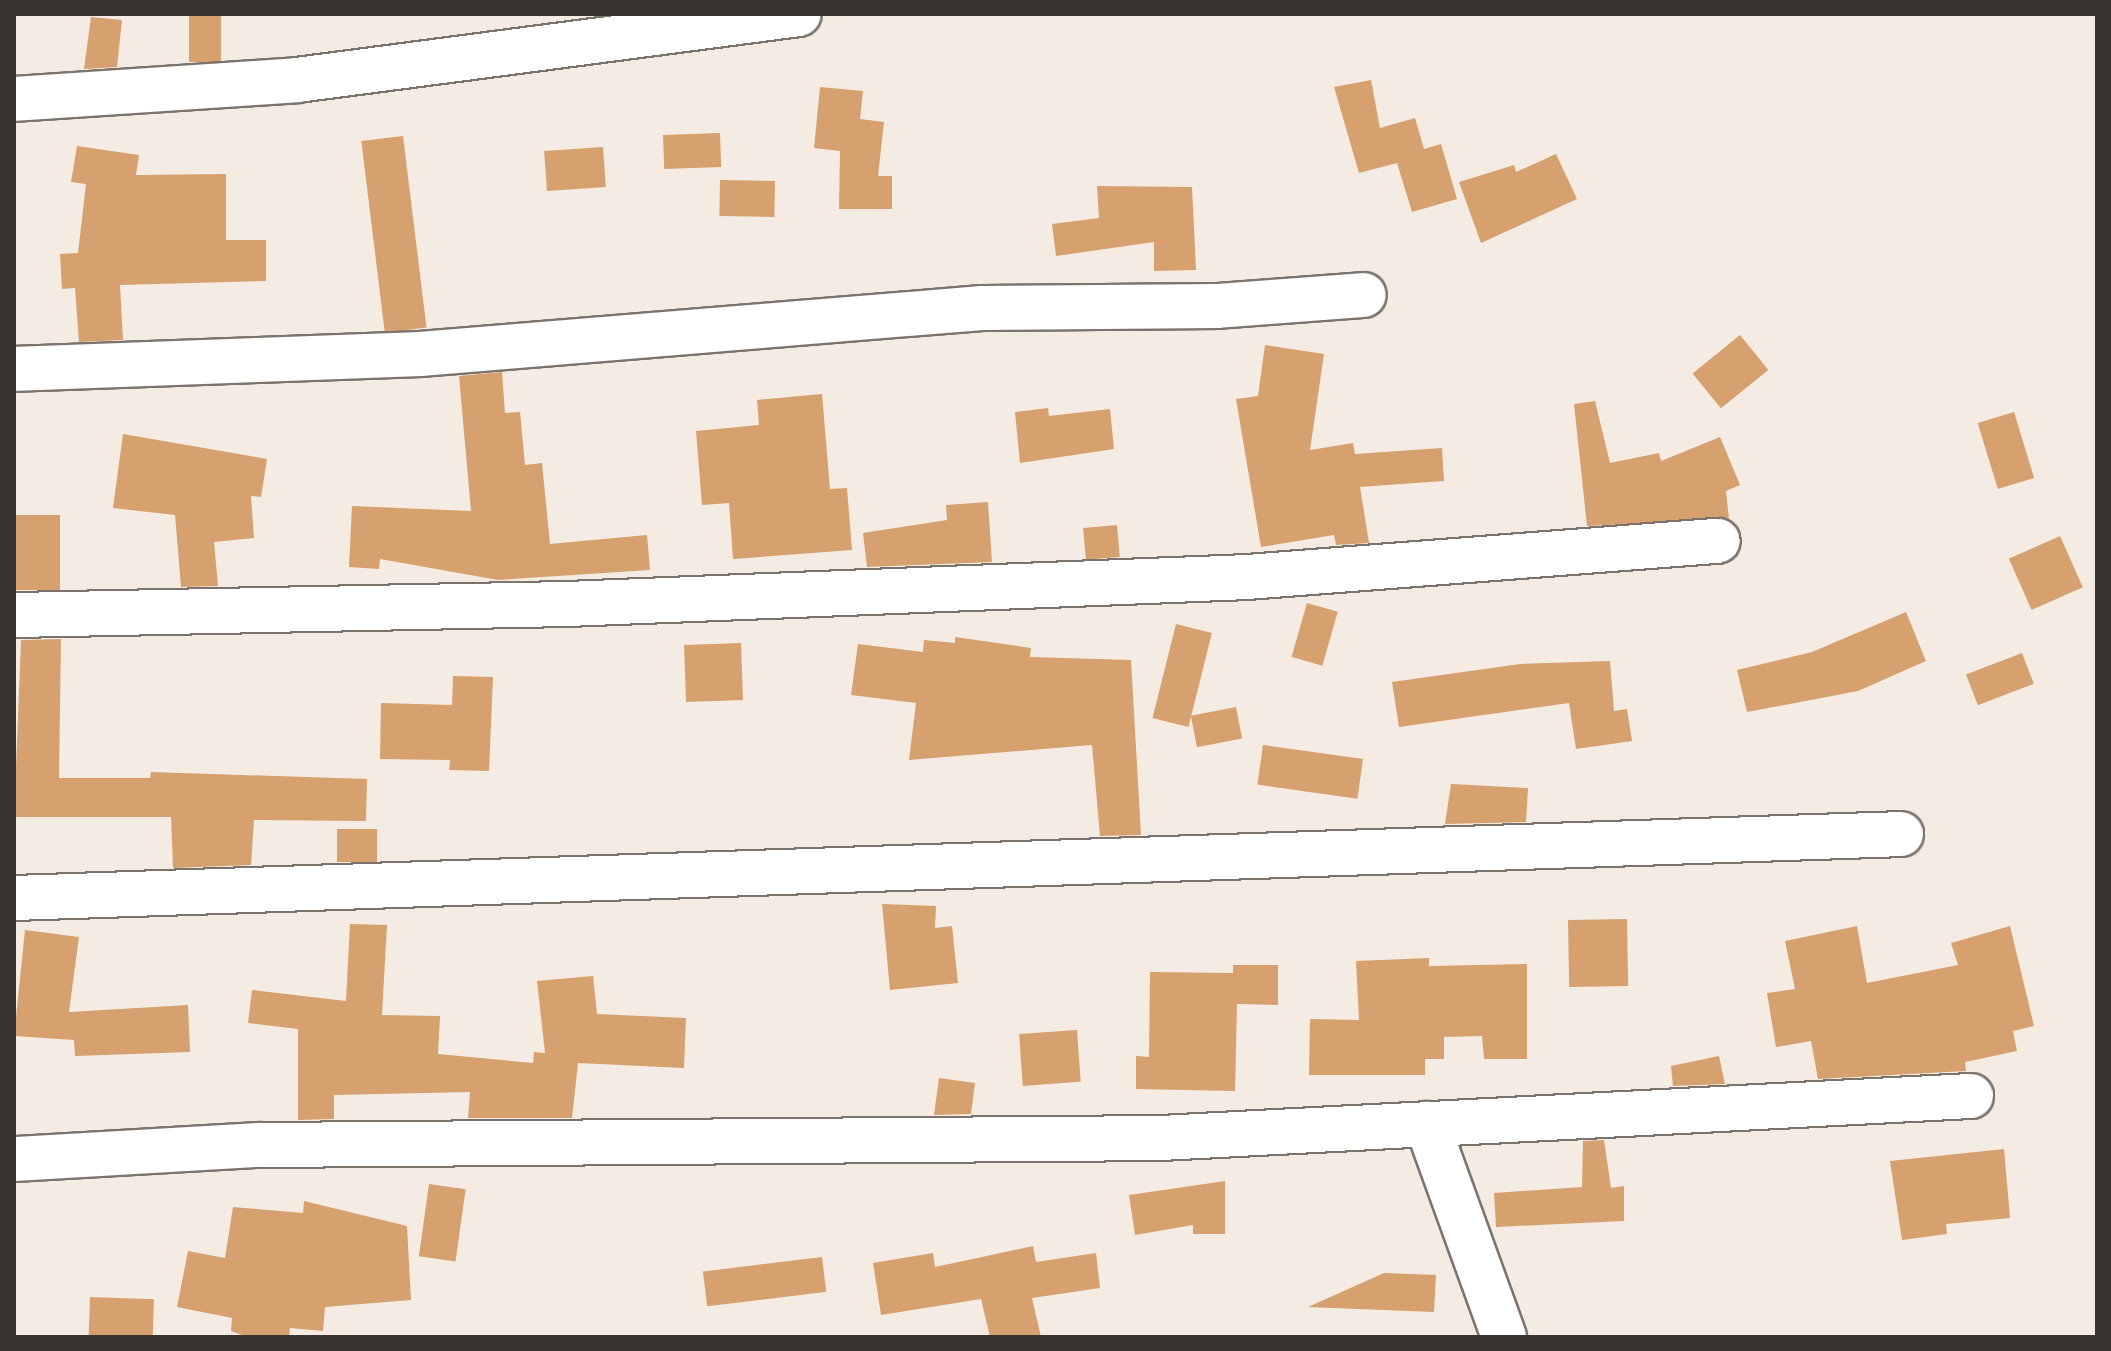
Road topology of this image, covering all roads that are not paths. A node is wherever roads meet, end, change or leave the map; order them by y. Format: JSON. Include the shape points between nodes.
{"nodes":[{"id":1,"x":799,"y":14,"type":"edge"},
{"id":2,"x":14,"y":99,"type":"edge"},
{"id":3,"x":1364,"y":295,"type":"dead end"},
{"id":4,"x":14,"y":369,"type":"edge"},
{"id":5,"x":1718,"y":541,"type":"dead end"},
{"id":6,"x":14,"y":615,"type":"edge"},
{"id":7,"x":1901,"y":834,"type":"dead end"},
{"id":8,"x":14,"y":898,"type":"edge"},
{"id":9,"x":1971,"y":1096,"type":"dead end"},
{"id":10,"x":1427,"y":1124,"type":"junction"},
{"id":11,"x":14,"y":1159,"type":"edge"},
{"id":12,"x":1504,"y":1337,"type":"edge"}],
"edges":[{"from":1,"to":2,"type":"street","via":[[297,80]]},
{"from":3,"to":4,"type":"street","via":[[1217,306],[982,308],[420,354]]},
{"from":5,"to":6,"type":"street","via":[[1247,577],[567,604]]},
{"from":7,"to":8,"type":"street"},
{"from":9,"to":10,"type":"street"},
{"from":10,"to":11,"type":"street","via":[[934,1144],[259,1145]]},
{"from":10,"to":12,"type":"street"}]}
